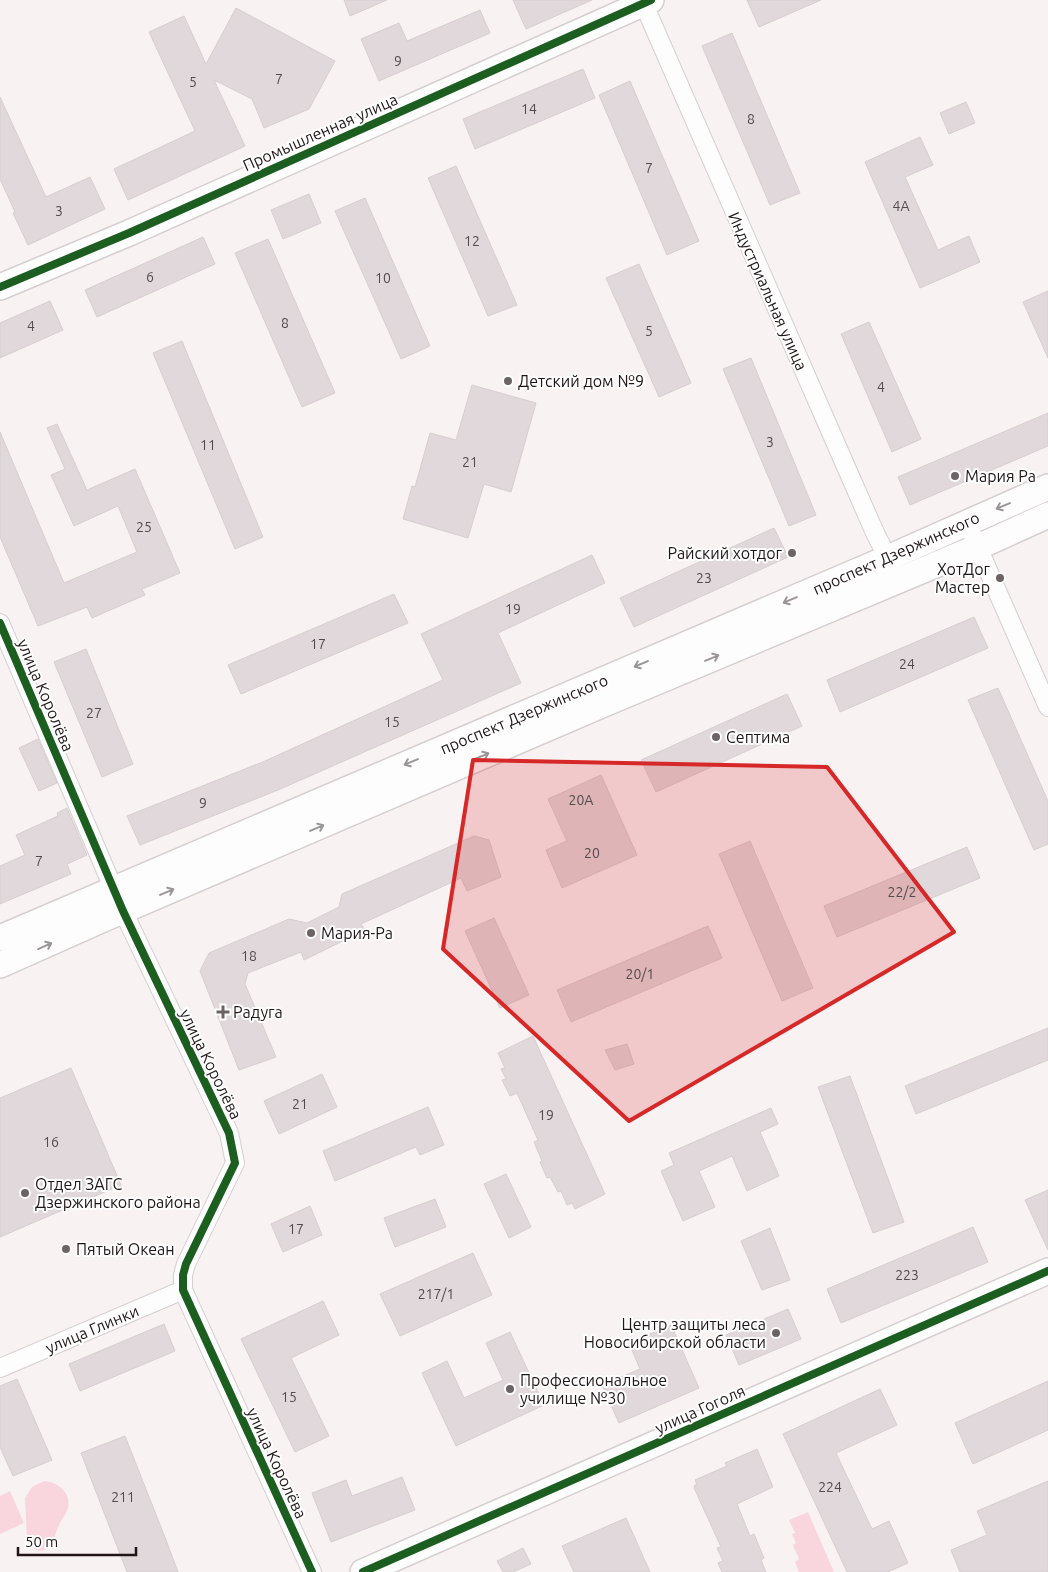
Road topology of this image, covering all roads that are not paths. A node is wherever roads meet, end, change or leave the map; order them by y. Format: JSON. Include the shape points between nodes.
{"nodes":[{"id":1,"x":645,"y":1,"type":"edge"},
{"id":2,"x":0,"y":287,"type":"edge"},
{"id":3,"x":1048,"y":487,"type":"edge"},
{"id":4,"x":1048,"y":515,"type":"edge"},
{"id":5,"x":966,"y":522,"type":"junction"},
{"id":6,"x":978,"y":547,"type":"junction"},
{"id":7,"x":888,"y":558,"type":"junction"},
{"id":8,"x":900,"y":580,"type":"junction"},
{"id":9,"x":0,"y":623,"type":"edge"},
{"id":10,"x":1048,"y":707,"type":"edge"},
{"id":11,"x":118,"y":900,"type":"junction"},
{"id":12,"x":0,"y":938,"type":"edge"},
{"id":13,"x":0,"y":965,"type":"edge"},
{"id":14,"x":1048,"y":1271,"type":"edge"},
{"id":15,"x":183,"y":1290,"type":"junction"},
{"id":16,"x":0,"y":1368,"type":"edge"},
{"id":17,"x":312,"y":1572,"type":"edge"},
{"id":18,"x":364,"y":1572,"type":"edge"}],
"edges":[{"from":1,"to":2,"type":"main road","name":"Промышленная улица","via":[[147,225]]},
{"from":1,"to":7,"type":"street","name":"Индустриальная улица"},
{"from":3,"to":5,"type":"main road","name":"проспект Дзержинского","one_way":true},
{"from":4,"to":6,"type":"main road","name":"проспект Дзержинского"},
{"from":5,"to":6,"type":"street"},
{"from":5,"to":7,"type":"main road","name":"проспект Дзержинского"},
{"from":6,"to":8,"type":"main road","name":"проспект Дзержинского"},
{"from":6,"to":10,"type":"street"},
{"from":7,"to":8,"type":"street","name":"Индустриальная улица"},
{"from":7,"to":11,"type":"main road","name":"проспект Дзержинского","one_way":true},
{"from":11,"to":8,"type":"main road","name":"проспект Дзержинского","one_way":true,"via":[[604,704]]},
{"from":9,"to":11,"type":"street","name":"улица Королёва"},
{"from":11,"to":12,"type":"main road","name":"проспект Дзержинского"},
{"from":13,"to":11,"type":"main road","name":"проспект Дзержинского","one_way":true},
{"from":11,"to":15,"type":"street","name":"улица Королёва","via":[[229,1133],[235,1163],[186,1264]]},
{"from":14,"to":18,"type":"main road","name":"улица Гоголя"},
{"from":15,"to":16,"type":"street","name":"улица Глинки"},
{"from":15,"to":17,"type":"street","name":"улица Королёва"}]}
